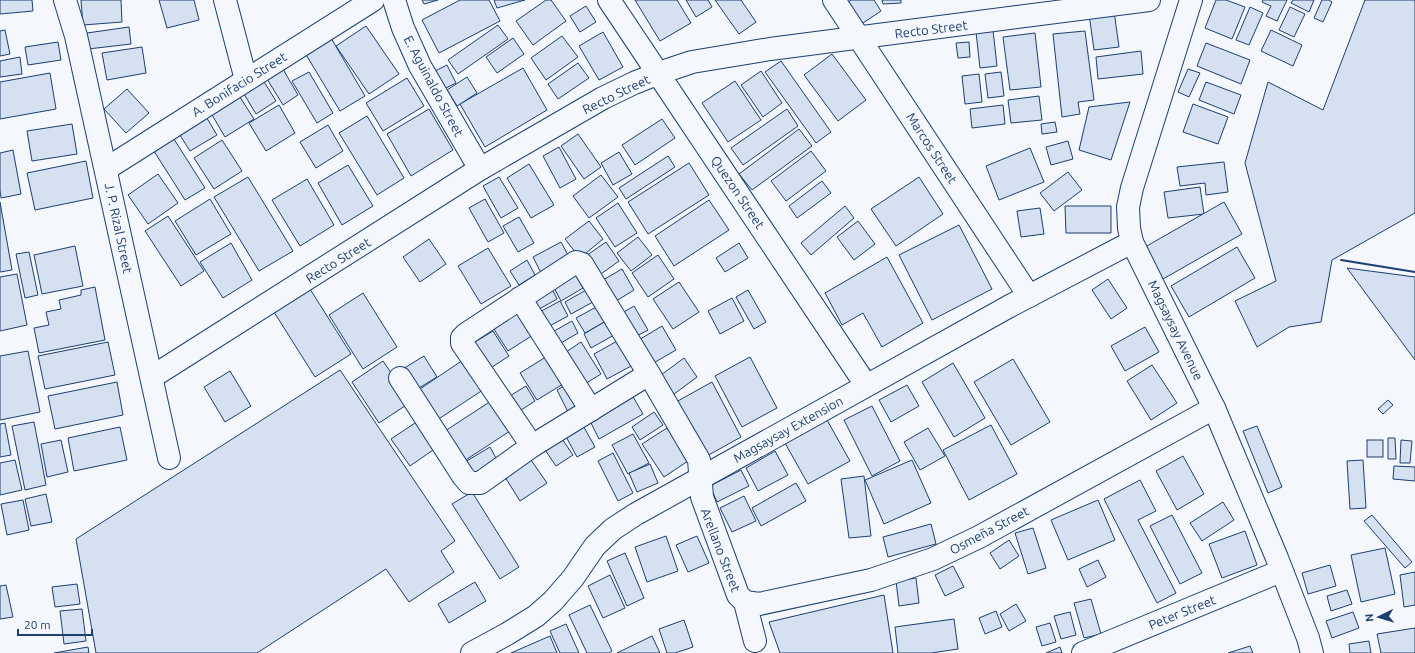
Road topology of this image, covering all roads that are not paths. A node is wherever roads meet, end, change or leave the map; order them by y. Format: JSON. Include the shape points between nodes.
{"nodes":[{"id":1,"x":65,"y":0,"type":"edge"},
{"id":2,"x":225,"y":0,"type":"edge"},
{"id":3,"x":373,"y":0,"type":"edge"},
{"id":4,"x":394,"y":0,"type":"edge"},
{"id":5,"x":609,"y":0,"type":"edge"},
{"id":6,"x":834,"y":0,"type":"edge"},
{"id":7,"x":1149,"y":0,"type":"edge"},
{"id":8,"x":1191,"y":0,"type":"edge"},
{"id":9,"x":860,"y":38,"type":"junction"},
{"id":10,"x":659,"y":73,"type":"junction"},
{"id":11,"x":246,"y":80,"type":"junction"},
{"id":12,"x":106,"y":169,"type":"junction"},
{"id":13,"x":480,"y":169,"type":"junction"},
{"id":14,"x":1132,"y":242,"type":"junction"},
{"id":15,"x":1029,"y":296,"type":"junction"},
{"id":16,"x":520,"y":298,"type":"junction"},
{"id":17,"x":649,"y":374,"type":"junction"},
{"id":18,"x":152,"y":377,"type":"junction"},
{"id":19,"x":400,"y":378,"type":"dead end"},
{"id":20,"x":866,"y":385,"type":"junction"},
{"id":21,"x":1214,"y":408,"type":"junction"},
{"id":22,"x":591,"y":410,"type":"junction"},
{"id":23,"x":532,"y":446,"type":"junction"},
{"id":24,"x":169,"y":458,"type":"dead end"},
{"id":25,"x":700,"y":478,"type":"junction"},
{"id":26,"x":1282,"y":571,"type":"junction"},
{"id":27,"x":745,"y":602,"type":"junction"},
{"id":28,"x":755,"y":641,"type":"dead end"},
{"id":29,"x":472,"y":653,"type":"edge"},
{"id":30,"x":1083,"y":653,"type":"edge"},
{"id":31,"x":1312,"y":653,"type":"edge"}],
"edges":[{"from":1,"to":12,"type":"street","name":"J. P. Rizal Street","via":[[76,36]]},
{"from":2,"to":11,"type":"street"},
{"from":3,"to":11,"type":"street","name":"A. Bonifacio Street"},
{"from":4,"to":13,"type":"street","name":"E. Aguinaldo Street","via":[[420,66]]},
{"from":5,"to":10,"type":"street","name":"Quezon Street"},
{"from":6,"to":9,"type":"street","name":"Marcos Street"},
{"from":7,"to":9,"type":"street","name":"Recto Street"},
{"from":8,"to":14,"type":"street","name":"Magsaysay Avenue","via":[[1131,194],[1128,207]]},
{"from":9,"to":10,"type":"street","name":"Recto Street","via":[[724,55]]},
{"from":9,"to":15,"type":"street","name":"Marcos Street"},
{"from":10,"to":13,"type":"street","name":"Recto Street","via":[[603,98]]},
{"from":10,"to":20,"type":"street","name":"Quezon Street"},
{"from":11,"to":12,"type":"street","name":"A. Bonifacio Street"},
{"from":12,"to":18,"type":"street","name":"J. P. Rizal Street"},
{"from":13,"to":18,"type":"street","name":"Recto Street"},
{"from":14,"to":15,"type":"street","name":"Magsaysay Extension"},
{"from":14,"to":21,"type":"street","name":"Magsaysay Avenue"},
{"from":15,"to":20,"type":"street","name":"Magsaysay Extension"},
{"from":16,"to":17,"type":"street","name":"Arellano Street","via":[[576,262],[582,264]]},
{"from":16,"to":22,"type":"street"},
{"from":16,"to":23,"type":"street","via":[[466,334],[462,338],[462,343]]},
{"from":17,"to":22,"type":"street"},
{"from":17,"to":25,"type":"street","name":"Arellano Street","via":[[699,460]]},
{"from":18,"to":24,"type":"street","name":"J. P. Rizal Street"},
{"from":19,"to":23,"type":"street","via":[[469,483],[480,483]]},
{"from":20,"to":25,"type":"street","name":"Magsaysay Extension"},
{"from":21,"to":26,"type":"street","name":"Magsaysay Avenue"},
{"from":21,"to":27,"type":"street","name":"Osmeña Street","via":[[978,537],[932,559],[871,580],[759,604]]},
{"from":22,"to":23,"type":"street"},
{"from":25,"to":27,"type":"street","name":"Arellano Street","via":[[702,497],[738,595]]},
{"from":25,"to":29,"type":"street","name":"Magsaysay Extension","via":[[613,529],[595,546],[563,590],[536,616]]},
{"from":26,"to":30,"type":"street","name":"Peter Street"},
{"from":26,"to":31,"type":"street","name":"Magsaysay Avenue"},
{"from":27,"to":28,"type":"street","name":"Arellano Street"}]}
